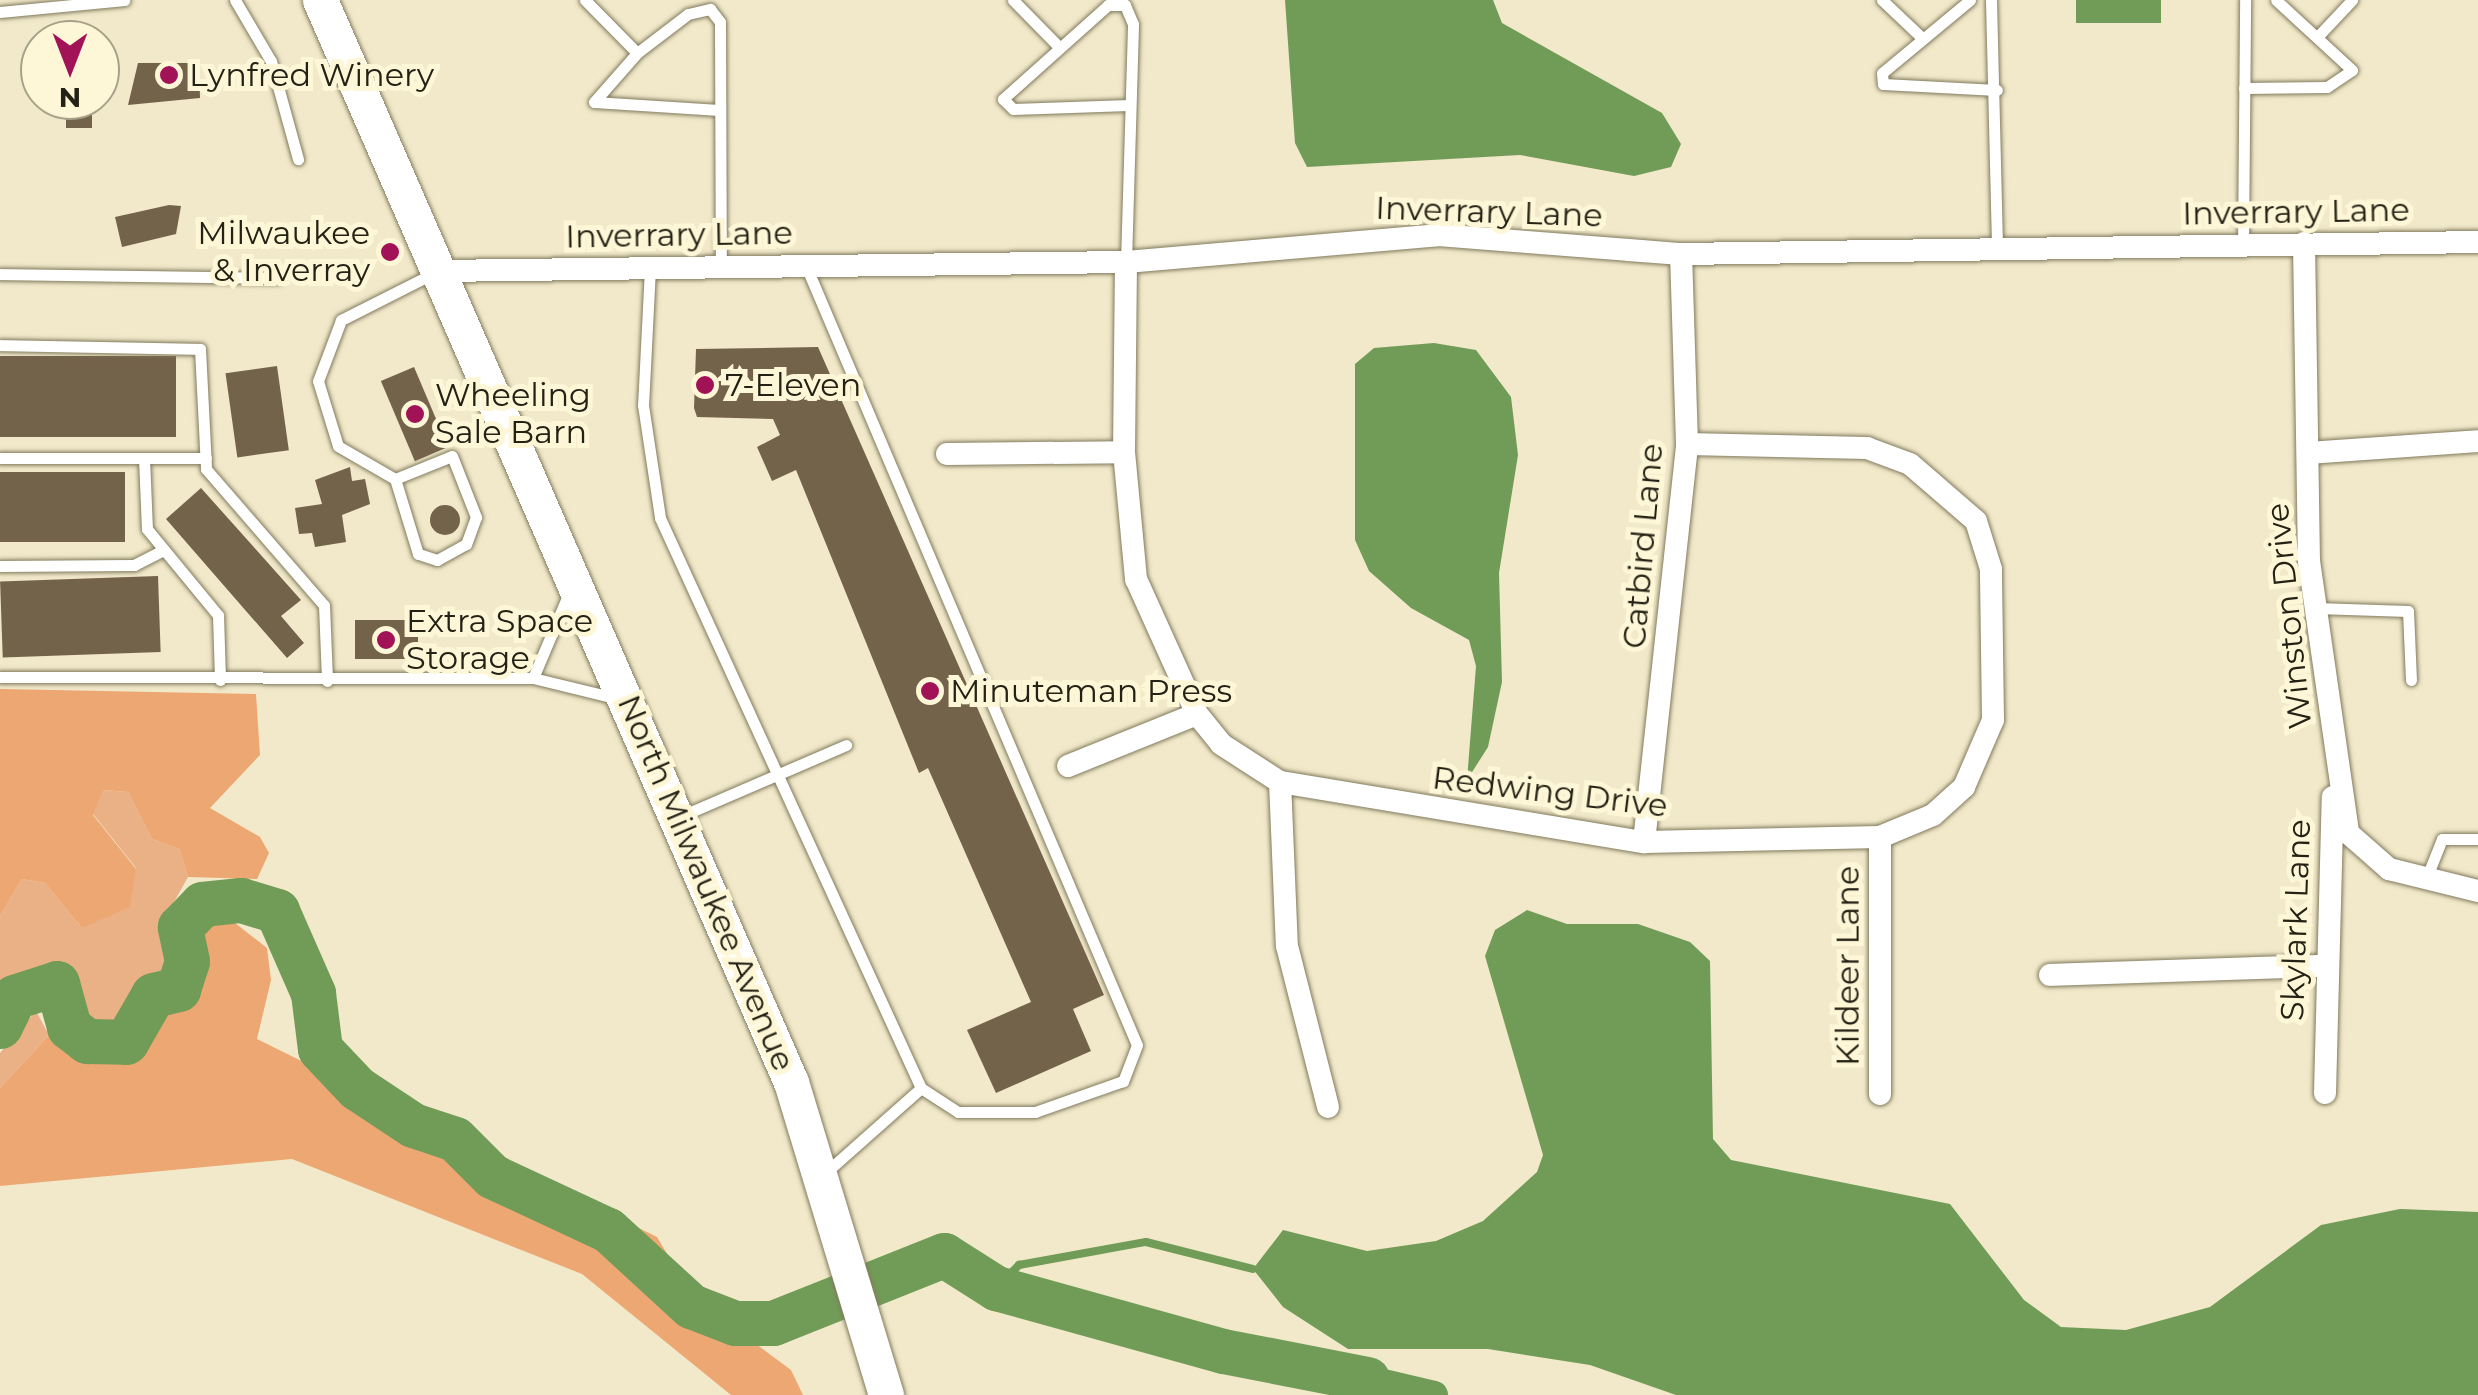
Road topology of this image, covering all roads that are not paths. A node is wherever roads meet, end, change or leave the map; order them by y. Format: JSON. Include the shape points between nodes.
{"nodes":[{"id":1,"x":124,"y":0,"type":"edge"},
{"id":2,"x":235,"y":0,"type":"edge"},
{"id":3,"x":320,"y":0,"type":"edge"},
{"id":4,"x":584,"y":0,"type":"edge"},
{"id":5,"x":1013,"y":0,"type":"edge"},
{"id":6,"x":1882,"y":0,"type":"edge"},
{"id":7,"x":1970,"y":0,"type":"edge"},
{"id":8,"x":1991,"y":0,"type":"edge"},
{"id":9,"x":2245,"y":0,"type":"edge"},
{"id":10,"x":2276,"y":0,"type":"edge"},
{"id":11,"x":2352,"y":0,"type":"edge"},
{"id":12,"x":0,"y":12,"type":"edge"},
{"id":13,"x":2320,"y":34,"type":"junction"},
{"id":14,"x":1920,"y":36,"type":"junction"},
{"id":15,"x":1058,"y":46,"type":"junction"},
{"id":16,"x":637,"y":53,"type":"junction"},
{"id":17,"x":2244,"y":88,"type":"junction"},
{"id":18,"x":1997,"y":90,"type":"junction"},
{"id":19,"x":1129,"y":105,"type":"junction"},
{"id":20,"x":719,"y":110,"type":"junction"},
{"id":21,"x":298,"y":159,"type":"dead end"},
{"id":22,"x":2473,"y":237,"type":"edge"},
{"id":23,"x":2304,"y":243,"type":"junction"},
{"id":24,"x":2242,"y":246,"type":"junction"},
{"id":25,"x":1997,"y":250,"type":"junction"},
{"id":26,"x":1680,"y":254,"type":"junction"},
{"id":27,"x":1126,"y":262,"type":"junction"},
{"id":28,"x":806,"y":266,"type":"junction"},
{"id":29,"x":721,"y":267,"type":"junction"},
{"id":30,"x":650,"y":268,"type":"junction"},
{"id":31,"x":438,"y":271,"type":"junction"},
{"id":32,"x":0,"y":274,"type":"edge"},
{"id":33,"x":277,"y":278,"type":"dead end"},
{"id":34,"x":0,"y":344,"type":"edge"},
{"id":35,"x":2478,"y":441,"type":"edge"},
{"id":36,"x":1686,"y":444,"type":"junction"},
{"id":37,"x":1124,"y":452,"type":"junction"},
{"id":38,"x":2308,"y":453,"type":"junction"},
{"id":39,"x":947,"y":454,"type":"dead end"},
{"id":40,"x":0,"y":458,"type":"edge"},
{"id":41,"x":144,"y":458,"type":"junction"},
{"id":42,"x":206,"y":458,"type":"junction"},
{"id":43,"x":395,"y":480,"type":"junction"},
{"id":44,"x":163,"y":550,"type":"junction"},
{"id":45,"x":0,"y":566,"type":"edge"},
{"id":46,"x":574,"y":577,"type":"junction"},
{"id":47,"x":2316,"y":608,"type":"junction"},
{"id":48,"x":0,"y":677,"type":"edge"},
{"id":49,"x":533,"y":678,"type":"junction"},
{"id":50,"x":220,"y":680,"type":"junction"},
{"id":51,"x":2411,"y":680,"type":"dead end"},
{"id":52,"x":327,"y":681,"type":"junction"},
{"id":53,"x":629,"y":701,"type":"junction"},
{"id":54,"x":1197,"y":714,"type":"junction"},
{"id":55,"x":846,"y":746,"type":"dead end"},
{"id":56,"x":2336,"y":749,"type":"junction"},
{"id":57,"x":1068,"y":766,"type":"dead end"},
{"id":58,"x":773,"y":778,"type":"junction"},
{"id":59,"x":1280,"y":782,"type":"junction"},
{"id":60,"x":679,"y":817,"type":"junction"},
{"id":61,"x":1880,"y":837,"type":"junction"},
{"id":62,"x":2478,"y":839,"type":"edge"},
{"id":63,"x":1644,"y":842,"type":"junction"},
{"id":64,"x":2426,"y":879,"type":"junction"},
{"id":65,"x":2478,"y":891,"type":"edge"},
{"id":66,"x":2322,"y":966,"type":"junction"},
{"id":67,"x":2050,"y":975,"type":"dead end"},
{"id":68,"x":921,"y":1088,"type":"junction"},
{"id":69,"x":2325,"y":1093,"type":"dead end"},
{"id":70,"x":1880,"y":1094,"type":"dead end"},
{"id":71,"x":1328,"y":1106,"type":"dead end"},
{"id":72,"x":821,"y":1177,"type":"junction"},
{"id":73,"x":886,"y":1395,"type":"edge"}],
"edges":[{"from":1,"to":12,"type":"lane"},
{"from":2,"to":21,"type":"lane","via":[[272,61]]},
{"from":3,"to":31,"type":"main road","name":"North Milwaukee Avenue"},
{"from":4,"to":16,"type":"lane"},
{"from":5,"to":15,"type":"lane"},
{"from":6,"to":14,"type":"lane"},
{"from":7,"to":14,"type":"lane"},
{"from":8,"to":18,"type":"lane"},
{"from":9,"to":17,"type":"lane"},
{"from":10,"to":13,"type":"lane"},
{"from":11,"to":13,"type":"lane"},
{"from":13,"to":17,"type":"lane","via":[[2352,70],[2346,82]]},
{"from":14,"to":18,"type":"lane","via":[[1882,73],[1883,84]]},
{"from":15,"to":19,"type":"lane","via":[[1108,5],[1125,6],[1134,24]]},
{"from":15,"to":19,"type":"lane","via":[[1003,99],[1013,109]]},
{"from":16,"to":20,"type":"lane","via":[[594,102]]},
{"from":16,"to":20,"type":"lane","via":[[688,14],[710,9],[720,22]]},
{"from":17,"to":24,"type":"lane"},
{"from":18,"to":25,"type":"lane"},
{"from":19,"to":27,"type":"lane"},
{"from":20,"to":29,"type":"lane"},
{"from":22,"to":23,"type":"street","name":"Inverrary Lane"},
{"from":23,"to":24,"type":"street","name":"Inverrary Lane"},
{"from":23,"to":38,"type":"street","name":"Winston Drive"},
{"from":24,"to":25,"type":"street","name":"Inverrary Lane"},
{"from":25,"to":26,"type":"street","name":"Inverrary Lane"},
{"from":26,"to":27,"type":"street","name":"Inverrary Lane","via":[[1438,235]]},
{"from":26,"to":36,"type":"street","name":"Catbird Lane"},
{"from":27,"to":28,"type":"street","name":"Inverrary Lane"},
{"from":27,"to":37,"type":"street","name":"Redwing Drive"},
{"from":28,"to":29,"type":"street","name":"Inverrary Lane"},
{"from":28,"to":68,"type":"lane","via":[[1137,1045],[1123,1081],[1035,1112],[958,1112]]},
{"from":29,"to":30,"type":"street","name":"Inverrary Lane"},
{"from":30,"to":31,"type":"street","name":"Inverrary Lane"},
{"from":30,"to":58,"type":"lane","via":[[643,406],[660,518]]},
{"from":31,"to":43,"type":"lane","via":[[341,320],[318,380],[338,446]]},
{"from":31,"to":46,"type":"main road","name":"North Milwaukee Avenue"},
{"from":32,"to":33,"type":"lane"},
{"from":34,"to":42,"type":"lane","via":[[200,349]]},
{"from":35,"to":38,"type":"street"},
{"from":36,"to":61,"type":"street","name":"Redwing Drive","via":[[1866,448],[1910,464],[1976,521],[1992,569],[1993,720],[1964,787],[1933,815]]},
{"from":36,"to":63,"type":"street","name":"Catbird Lane"},
{"from":37,"to":39,"type":"street"},
{"from":37,"to":54,"type":"street","name":"Redwing Drive","via":[[1136,579]]},
{"from":38,"to":47,"type":"street","name":"Winston Drive"},
{"from":40,"to":41,"type":"lane"},
{"from":41,"to":42,"type":"lane"},
{"from":41,"to":44,"type":"lane","via":[[148,528]]},
{"from":42,"to":52,"type":"lane","via":[[211,481],[324,605]]},
{"from":43,"to":43,"type":"lane","via":[[418,554],[437,560],[466,544],[476,517],[452,456]]},
{"from":44,"to":45,"type":"lane","via":[[134,565]]},
{"from":44,"to":50,"type":"lane","via":[[218,615]]},
{"from":46,"to":49,"type":"lane"},
{"from":46,"to":53,"type":"main road","name":"North Milwaukee Avenue"},
{"from":47,"to":51,"type":"lane","via":[[2408,612]]},
{"from":47,"to":56,"type":"street","name":"Winston Drive"},
{"from":48,"to":50,"type":"lane"},
{"from":49,"to":52,"type":"lane"},
{"from":49,"to":53,"type":"lane"},
{"from":50,"to":52,"type":"lane"},
{"from":53,"to":60,"type":"main road","name":"North Milwaukee Avenue"},
{"from":54,"to":57,"type":"street"},
{"from":54,"to":59,"type":"street","name":"Redwing Drive","via":[[1221,744]]},
{"from":55,"to":58,"type":"lane"},
{"from":56,"to":64,"type":"street","name":"Winston Drive","via":[[2348,834],[2360,852]]},
{"from":56,"to":66,"type":"street","name":"Skylark Lane"},
{"from":58,"to":60,"type":"lane"},
{"from":58,"to":68,"type":"lane"},
{"from":59,"to":63,"type":"street","name":"Redwing Drive"},
{"from":59,"to":71,"type":"street","via":[[1287,946]]},
{"from":60,"to":72,"type":"main road","name":"North Milwaukee Avenue","via":[[791,1082]]},
{"from":61,"to":63,"type":"street","name":"Redwing Drive"},
{"from":61,"to":70,"type":"street","name":"Kildeer Lane"},
{"from":62,"to":64,"type":"lane","via":[[2442,839]]},
{"from":64,"to":65,"type":"street","name":"Winston Drive"},
{"from":66,"to":67,"type":"street"},
{"from":66,"to":69,"type":"street","name":"Skylark Lane"},
{"from":68,"to":72,"type":"lane"},
{"from":72,"to":73,"type":"main road","name":"North Milwaukee Avenue"}]}
